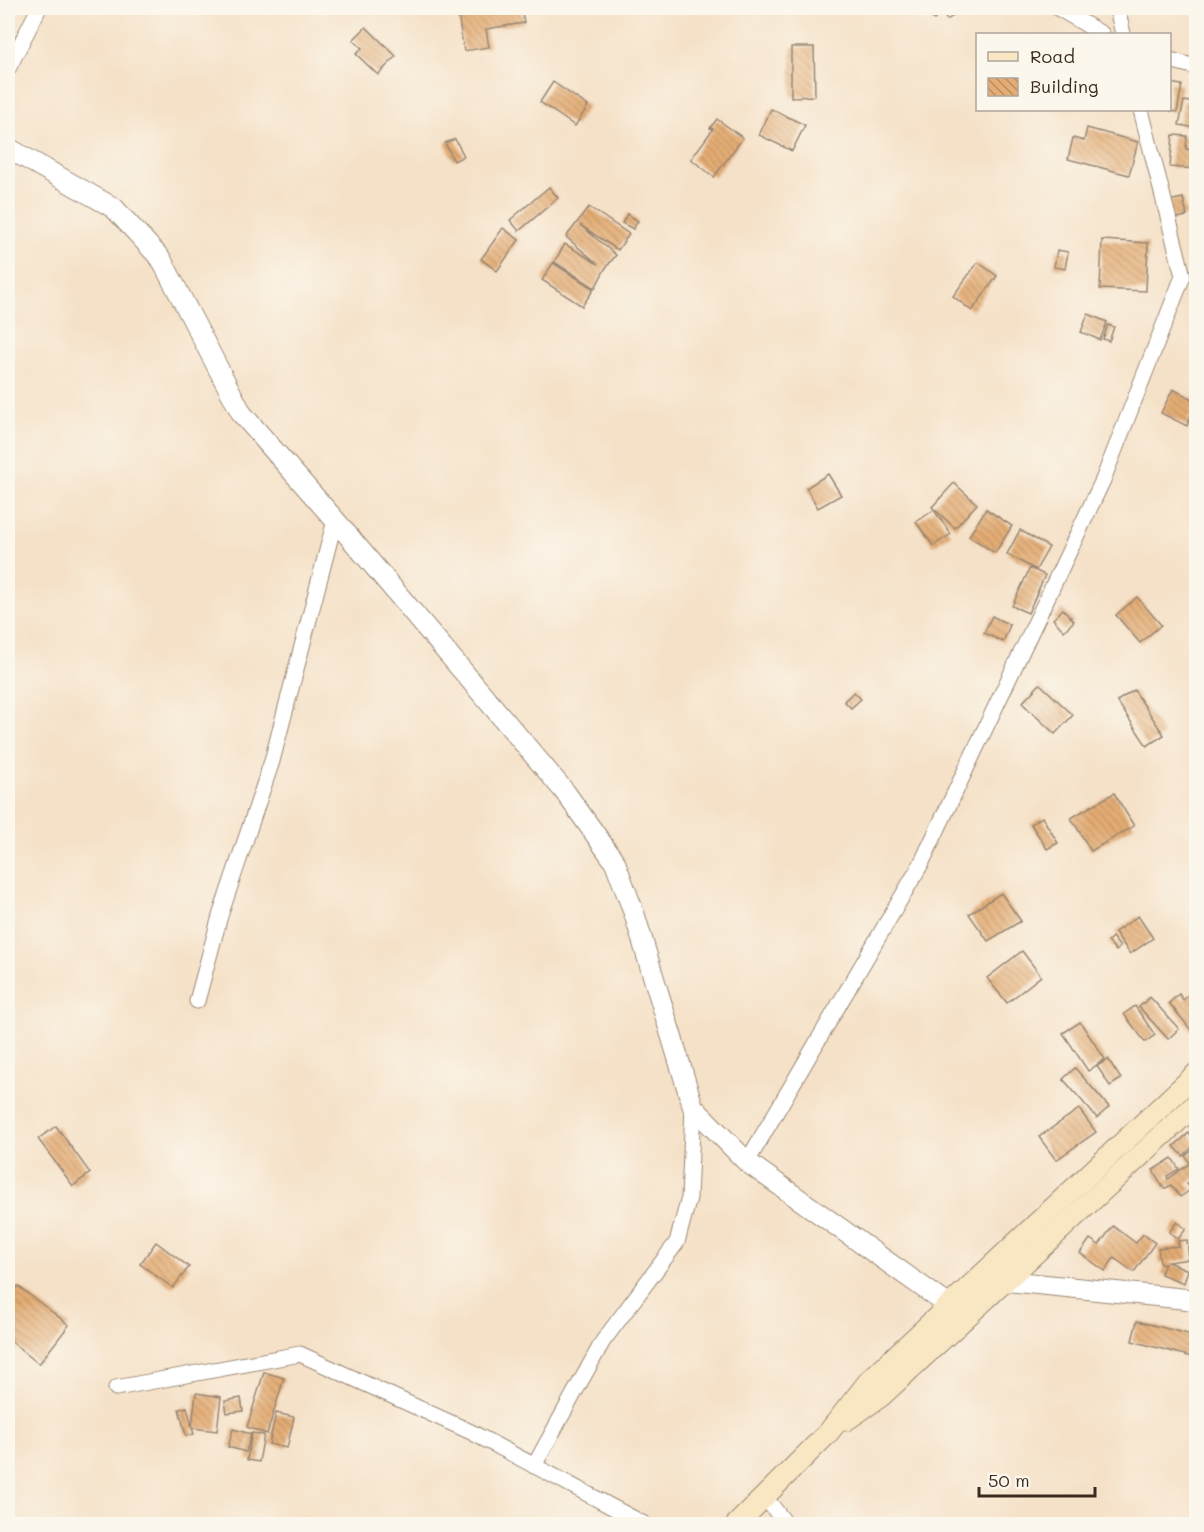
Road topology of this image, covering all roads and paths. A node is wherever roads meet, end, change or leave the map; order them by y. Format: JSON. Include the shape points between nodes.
{"nodes":[{"id":1,"x":39,"y":8,"type":"edge"},
{"id":2,"x":1058,"y":8,"type":"edge"},
{"id":3,"x":1117,"y":8,"type":"edge"},
{"id":4,"x":1100,"y":33,"type":"edge"},
{"id":5,"x":1123,"y":33,"type":"edge"},
{"id":6,"x":1171,"y":60,"type":"edge"},
{"id":7,"x":1197,"y":67,"type":"edge"},
{"id":8,"x":8,"y":69,"type":"edge"},
{"id":9,"x":1141,"y":111,"type":"edge"},
{"id":10,"x":8,"y":148,"type":"edge"},
{"id":11,"x":336,"y":520,"type":"junction"},
{"id":12,"x":197,"y":1001,"type":"dead end"},
{"id":13,"x":1197,"y":1074,"type":"edge"},
{"id":14,"x":1197,"y":1104,"type":"edge"},
{"id":15,"x":693,"y":1107,"type":"junction"},
{"id":16,"x":747,"y":1162,"type":"junction"},
{"id":17,"x":1006,"y":1281,"type":"junction"},
{"id":18,"x":1197,"y":1300,"type":"edge"},
{"id":19,"x":948,"y":1305,"type":"junction"},
{"id":20,"x":116,"y":1388,"type":"dead end"},
{"id":21,"x":828,"y":1432,"type":"junction"},
{"id":22,"x":534,"y":1466,"type":"junction"},
{"id":23,"x":764,"y":1496,"type":"junction"},
{"id":24,"x":644,"y":1524,"type":"edge"},
{"id":25,"x":737,"y":1524,"type":"edge"},
{"id":26,"x":786,"y":1524,"type":"edge"}],
"edges":[{"from":1,"to":8,"type":"street"},
{"from":2,"to":4,"type":"street"},
{"from":3,"to":5,"type":"street"},
{"from":6,"to":7,"type":"street"},
{"from":9,"to":16,"type":"street","via":[[1183,276],[1103,480],[921,864]]},
{"from":10,"to":11,"type":"street","via":[[114,208],[160,259],[242,414]]},
{"from":11,"to":12,"type":"street","via":[[272,761],[220,916]]},
{"from":11,"to":15,"type":"street","via":[[565,792],[615,862]]},
{"from":13,"to":19,"type":"main road"},
{"from":14,"to":17,"type":"main road"},
{"from":15,"to":16,"type":"street"},
{"from":15,"to":22,"type":"street","via":[[689,1198],[677,1242],[603,1341]]},
{"from":16,"to":19,"type":"street"},
{"from":17,"to":18,"type":"street"},
{"from":17,"to":21,"type":"main road","via":[[881,1396]]},
{"from":19,"to":21,"type":"main road","via":[[869,1381]]},
{"from":20,"to":22,"type":"street","via":[[300,1354],[471,1432]]},
{"from":21,"to":23,"type":"main road"},
{"from":22,"to":24,"type":"street"},
{"from":23,"to":25,"type":"main road"},
{"from":23,"to":26,"type":"street"}]}
